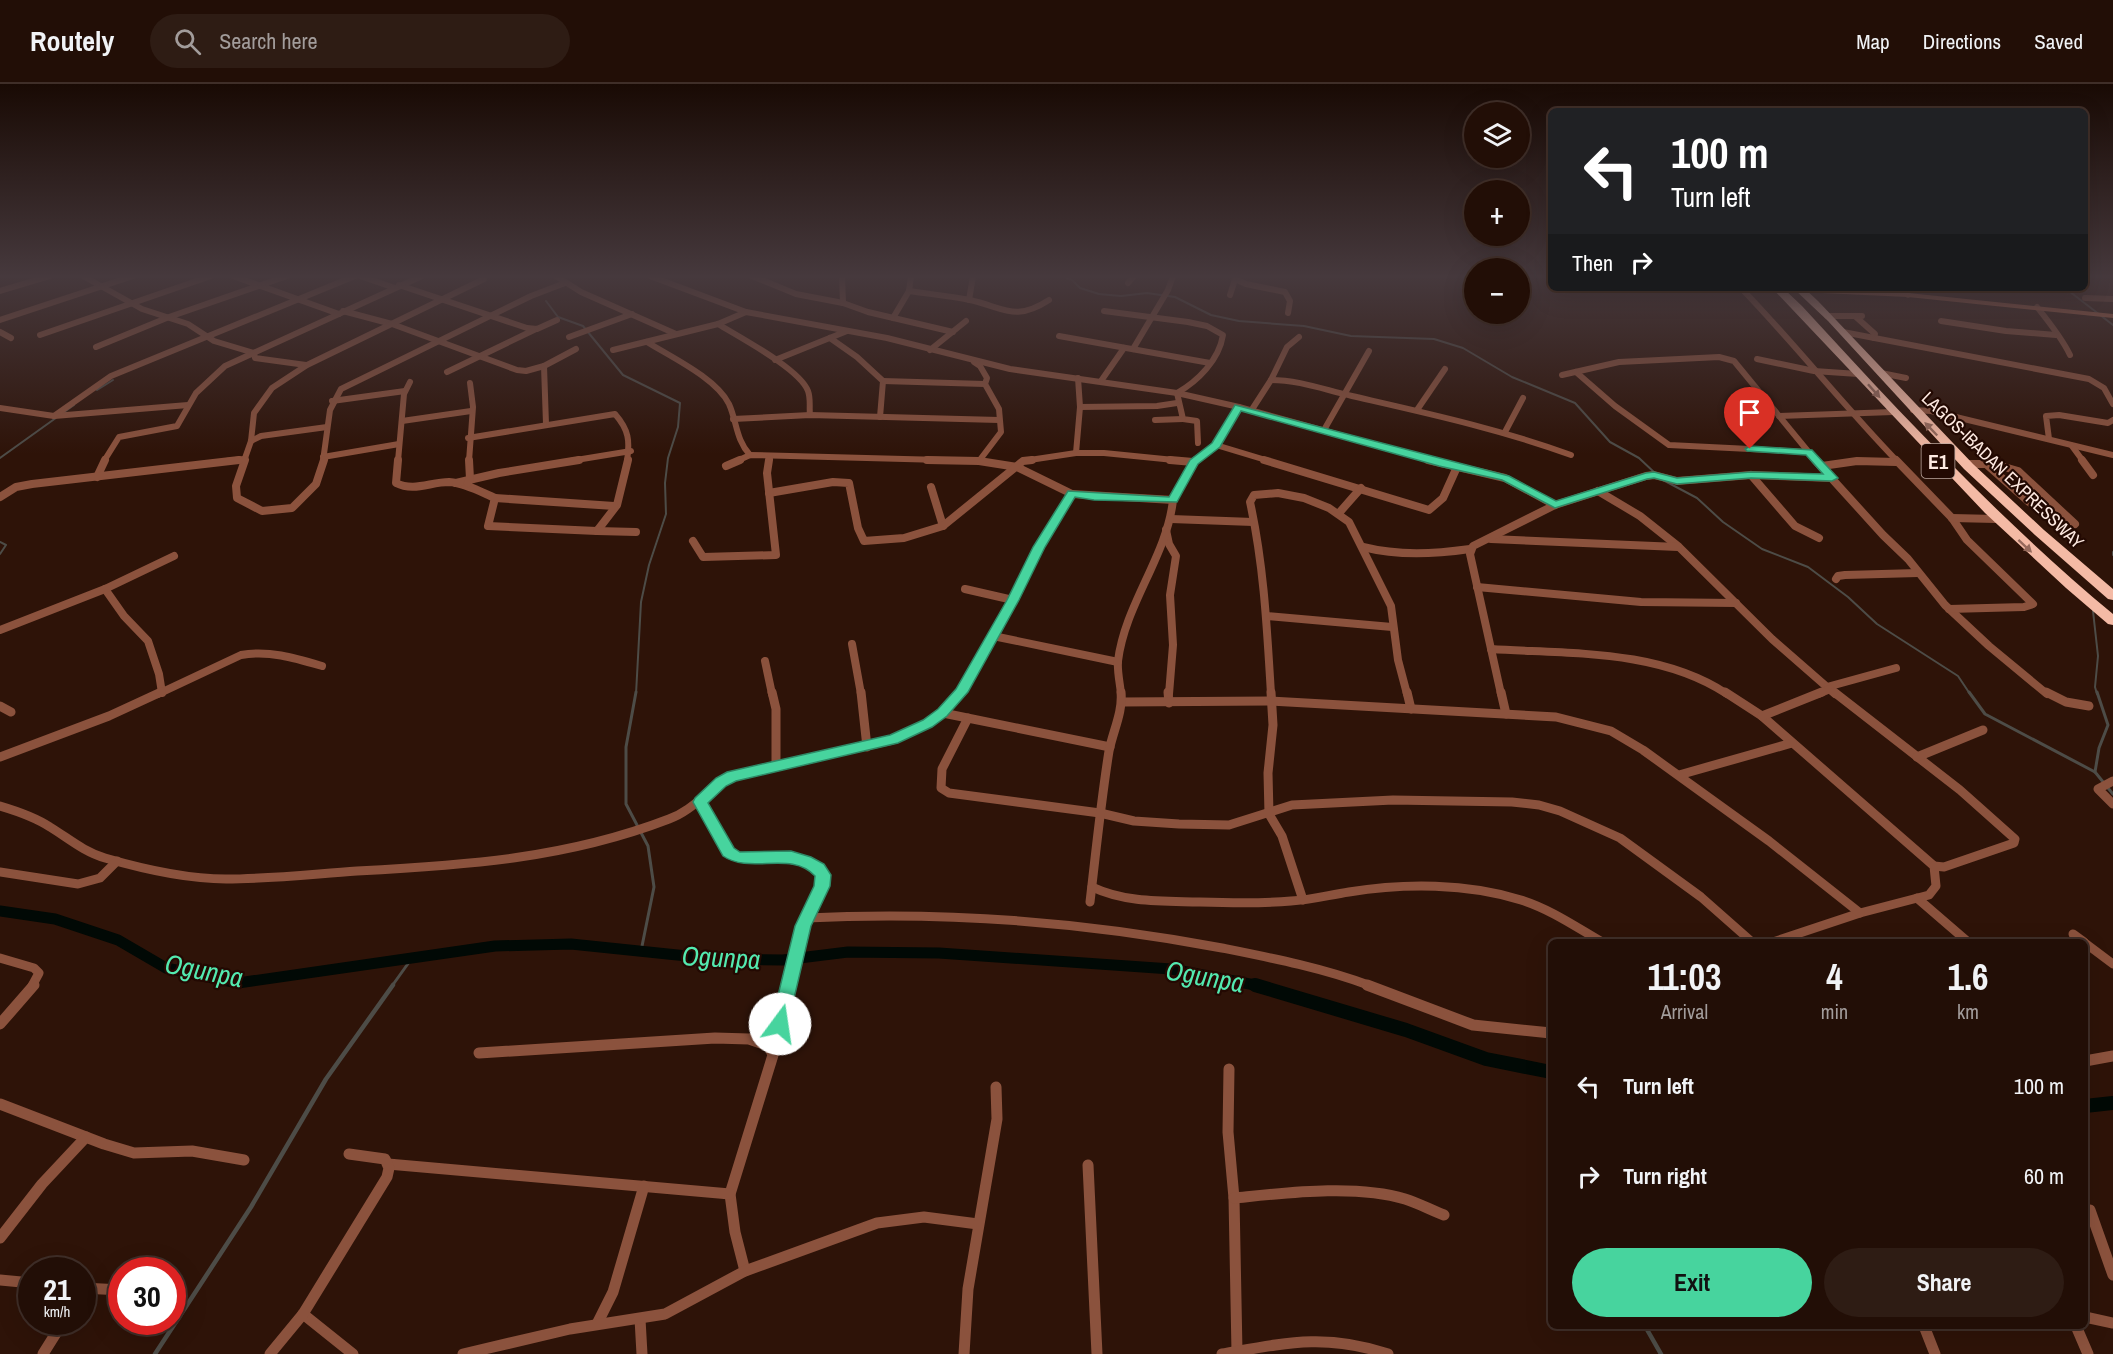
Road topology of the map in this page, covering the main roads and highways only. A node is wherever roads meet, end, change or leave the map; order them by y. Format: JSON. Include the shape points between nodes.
{"nodes":[{"id":1,"x":1823,"y":335,"type":"edge"},
{"id":2,"x":1846,"y":335,"type":"edge"},
{"id":3,"x":2113,"y":596,"type":"edge"},
{"id":4,"x":2113,"y":621,"type":"edge"}],
"edges":[{"from":1,"to":4,"type":"highway","name":"LAGOS-IBADAN EXPRESSWAY","number":"E1","one_way":true,"via":[[1996,519]]},
{"from":3,"to":2,"type":"highway","name":"LAGOS-IBADAN EXPRESSWAY","number":"E1","one_way":true,"via":[[2016,513],[1913,410]]}]}
